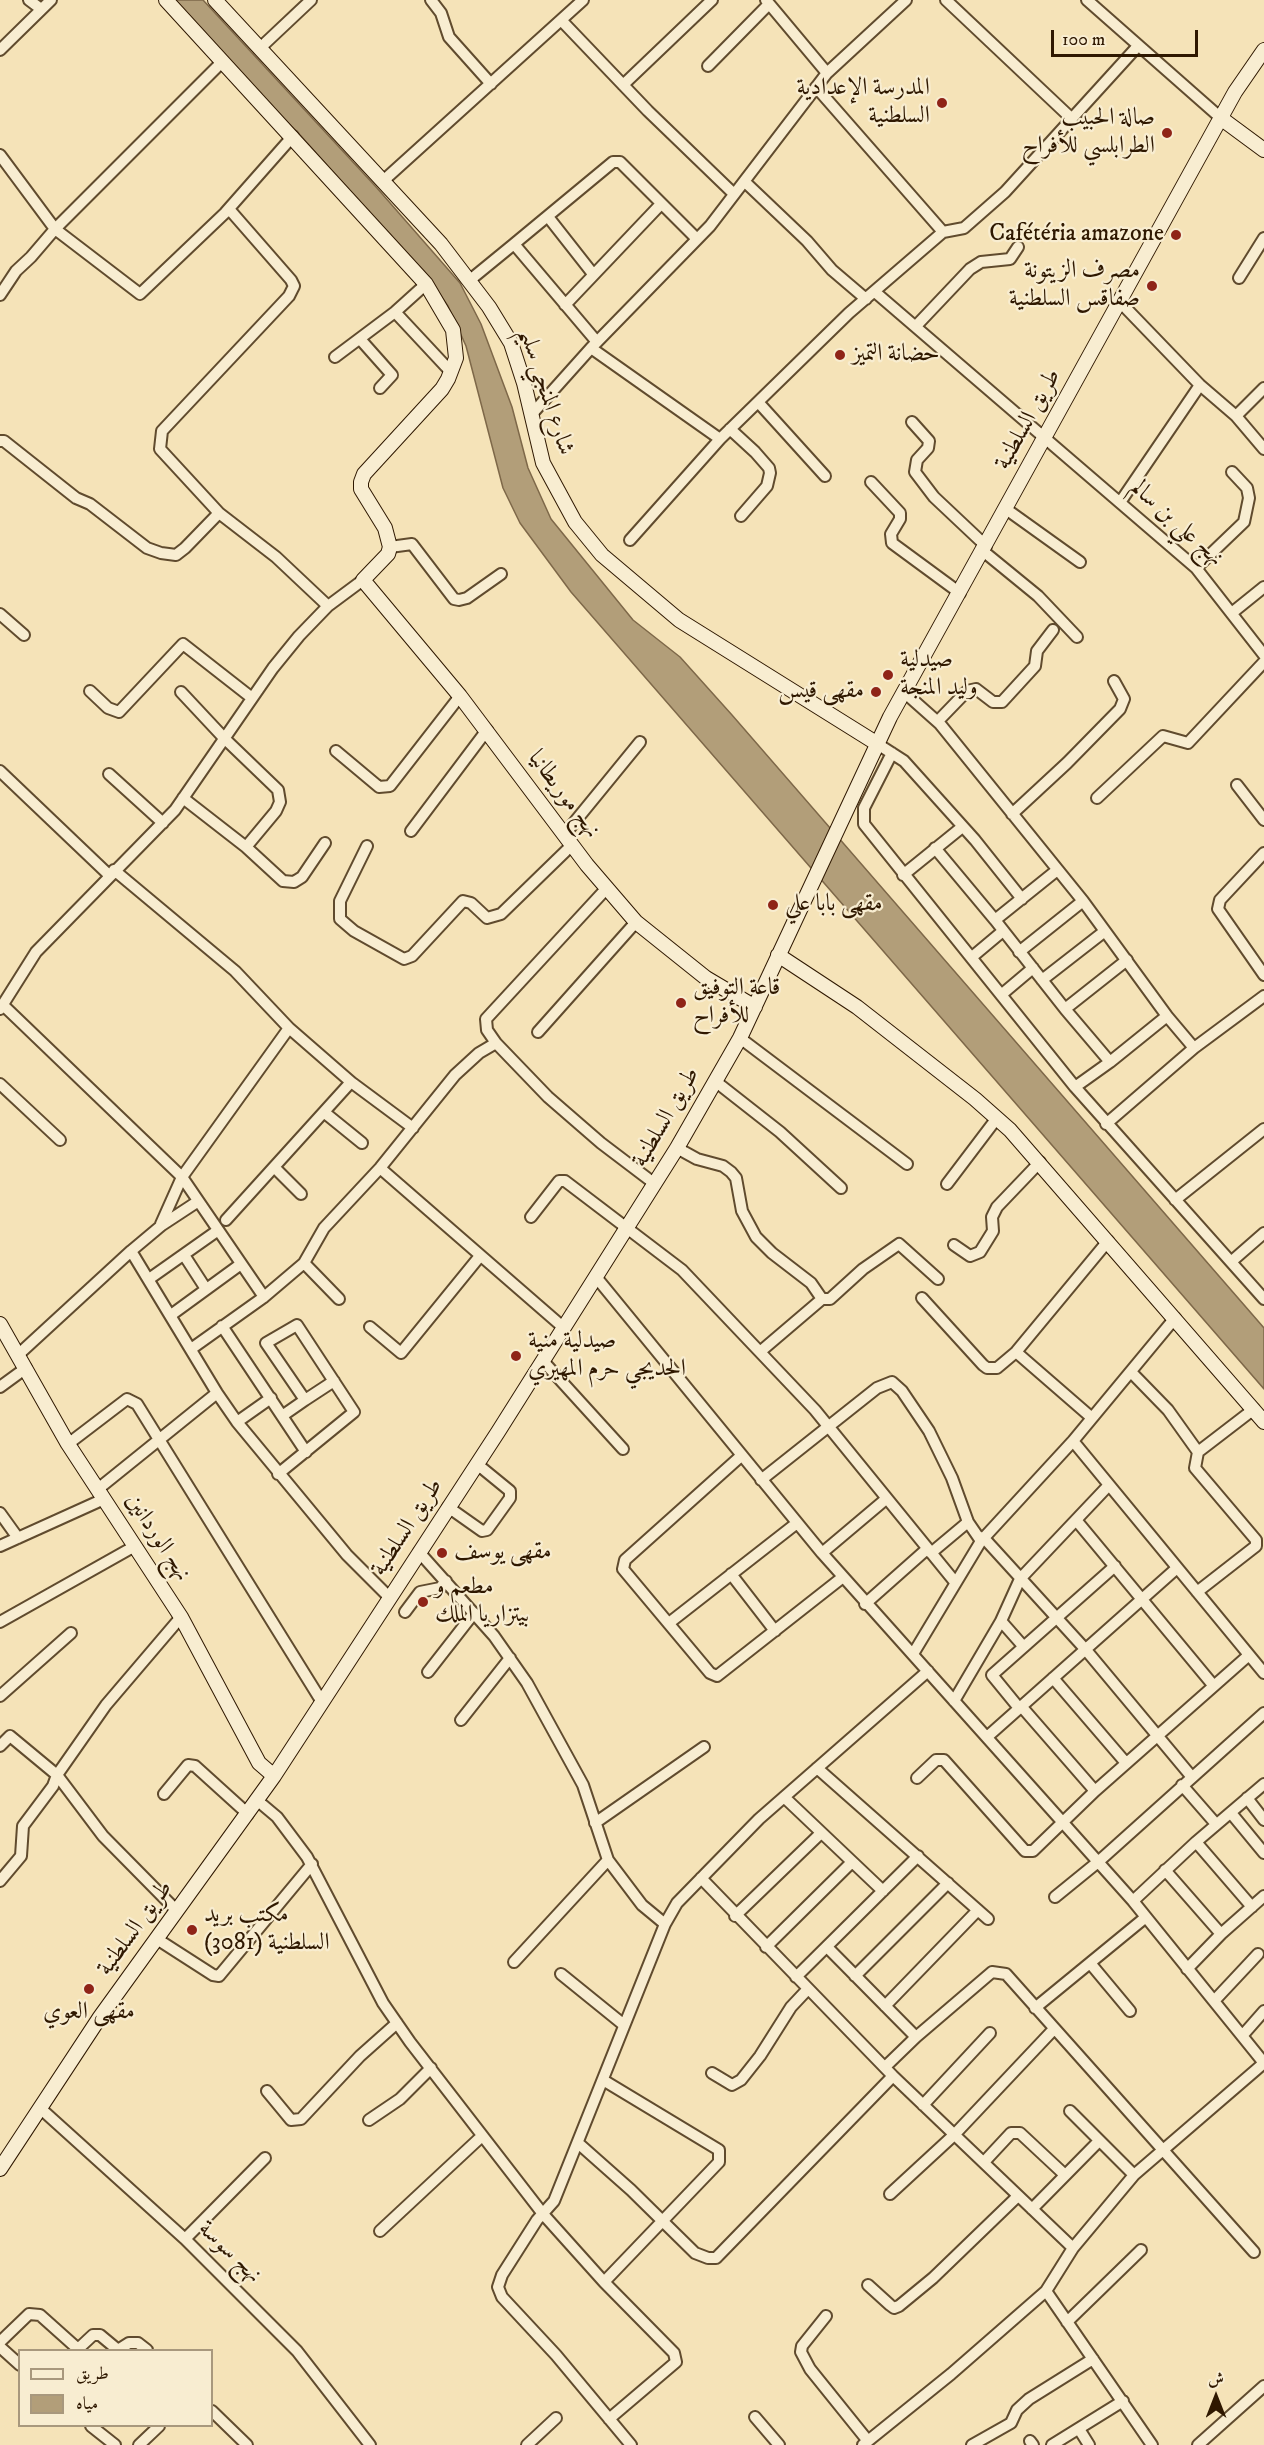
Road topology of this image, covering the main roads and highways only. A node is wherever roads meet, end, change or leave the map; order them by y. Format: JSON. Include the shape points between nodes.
{"nodes":[{"id":1,"x":166,"y":0,"type":"edge"},
{"id":2,"x":215,"y":0,"type":"edge"},
{"id":3,"x":1264,"y":50,"type":"edge"},
{"id":4,"x":1222,"y":119,"type":"junction"},
{"id":5,"x":1264,"y":150,"type":"edge"},
{"id":6,"x":876,"y":743,"type":"junction"},
{"id":7,"x":777,"y":954,"type":"junction"},
{"id":8,"x":755,"y":1007,"type":"junction"},
{"id":9,"x":0,"y":1324,"type":"edge"},
{"id":10,"x":1264,"y":1422,"type":"edge"},
{"id":11,"x":274,"y":1776,"type":"junction"},
{"id":12,"x":0,"y":2169,"type":"edge"}],
"edges":[{"from":1,"to":8,"type":"main road","name":"نهج موريطانيا","via":[[426,284],[453,330],[456,350],[452,372],[442,389],[361,482],[361,489],[385,528],[390,547],[363,580],[488,730],[568,840],[636,922],[706,978]]},
{"from":2,"to":6,"type":"main road","name":"شارع المنجي سليم","via":[[470,280],[511,343],[543,463],[552,482],[575,522],[602,555],[679,620]]},
{"from":3,"to":4,"type":"main road","name":"طريق السلطنية"},
{"from":4,"to":5,"type":"main road"},
{"from":4,"to":6,"type":"main road","name":"طريق السلطنية"},
{"from":6,"to":7,"type":"main road","name":"طريق السلطنية"},
{"from":7,"to":8,"type":"main road","name":"طريق السلطنية"},
{"from":7,"to":10,"type":"main road","via":[[857,1007],[997,1118],[1040,1162]]},
{"from":8,"to":11,"type":"main road","name":"طريق السلطنية","via":[[655,1184]]},
{"from":9,"to":11,"type":"main road","name":"نهج الوردانين","via":[[68,1444],[181,1617],[259,1763]]},
{"from":11,"to":12,"type":"main road","name":"طريق السلطنية"}]}
